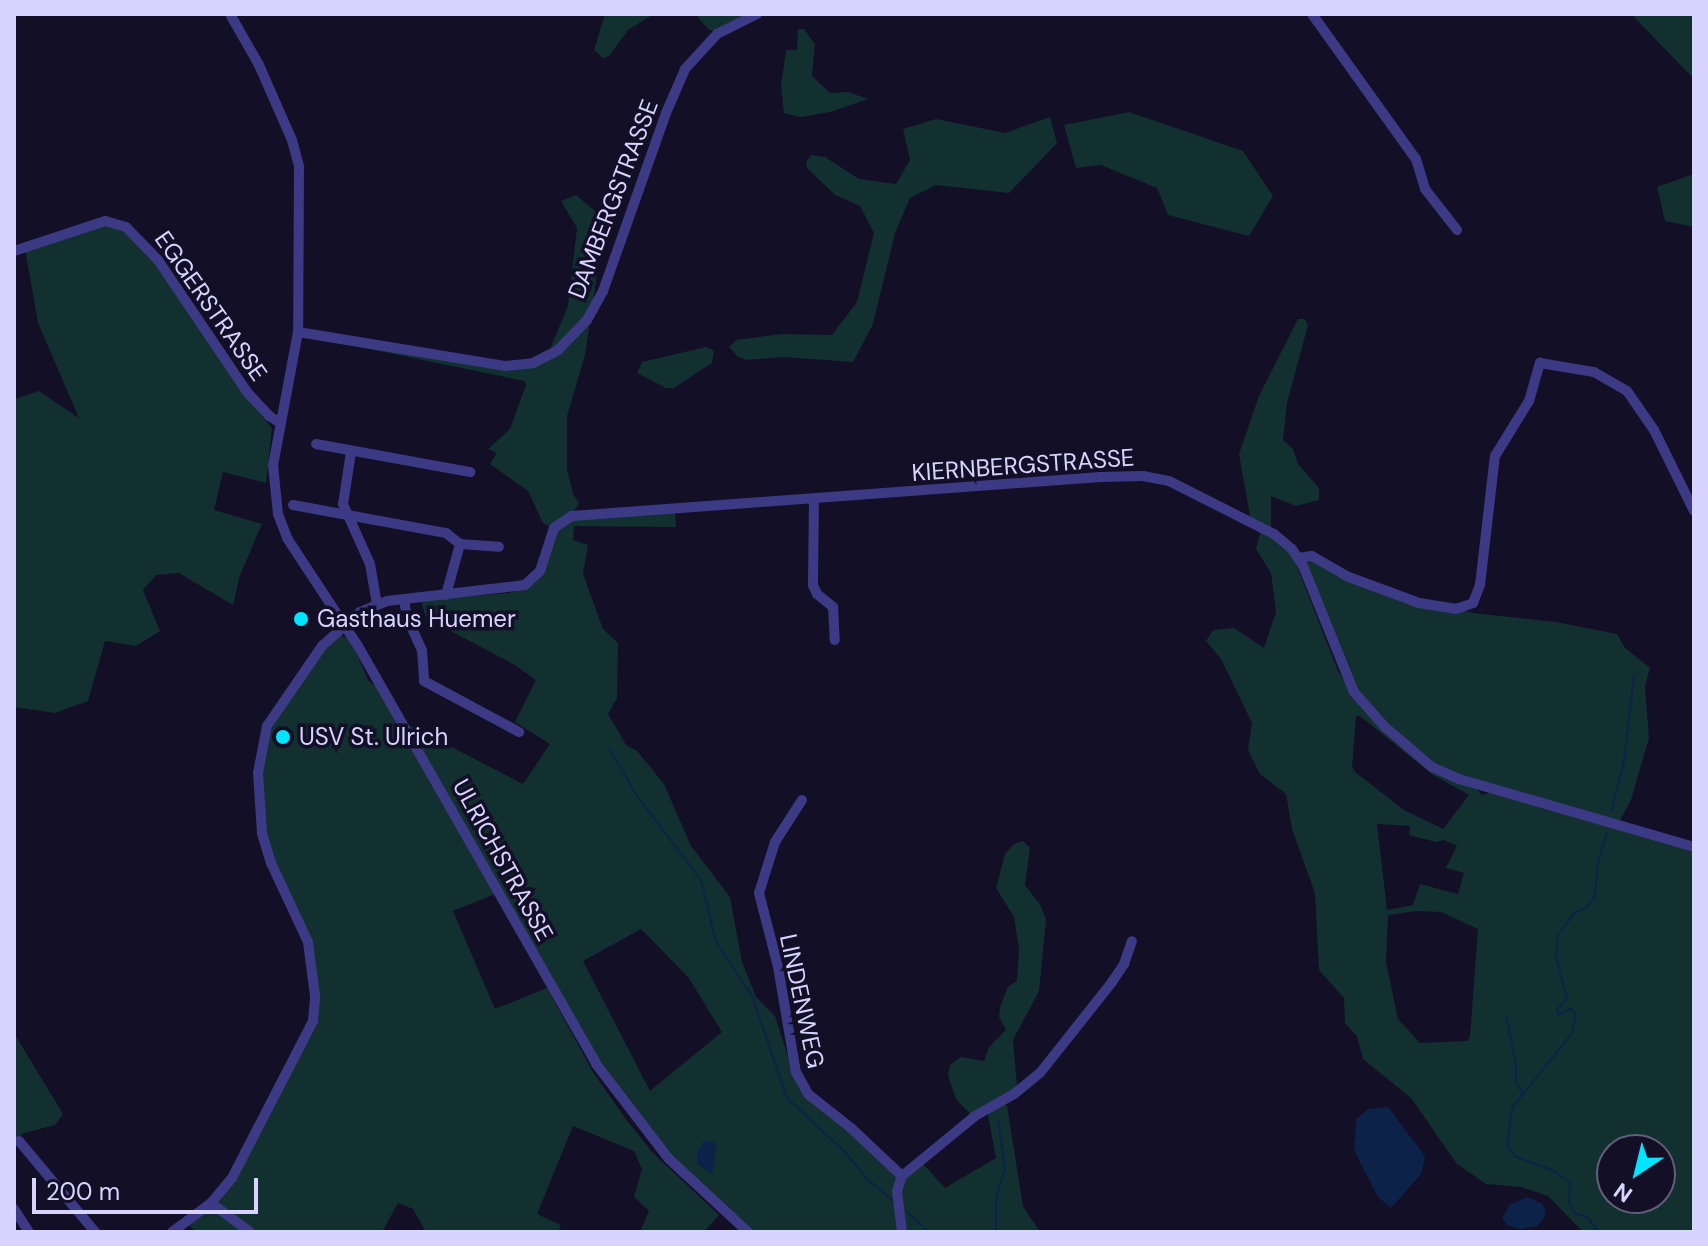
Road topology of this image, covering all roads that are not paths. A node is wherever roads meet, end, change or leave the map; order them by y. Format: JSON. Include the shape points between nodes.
{"nodes":[{"id":1,"x":230,"y":14,"type":"edge"},
{"id":2,"x":757,"y":14,"type":"edge"},
{"id":3,"x":1312,"y":14,"type":"edge"},
{"id":4,"x":1457,"y":230,"type":"dead end"},
{"id":5,"x":14,"y":251,"type":"edge"},
{"id":6,"x":298,"y":332,"type":"junction"},
{"id":7,"x":279,"y":422,"type":"junction"},
{"id":8,"x":316,"y":444,"type":"dead end"},
{"id":9,"x":351,"y":452,"type":"junction"},
{"id":10,"x":470,"y":472,"type":"dead end"},
{"id":11,"x":814,"y":499,"type":"junction"},
{"id":12,"x":293,"y":505,"type":"dead end"},
{"id":13,"x":1694,"y":511,"type":"edge"},
{"id":14,"x":346,"y":513,"type":"junction"},
{"id":15,"x":460,"y":544,"type":"junction"},
{"id":16,"x":499,"y":547,"type":"dead end"},
{"id":17,"x":1298,"y":558,"type":"junction"},
{"id":18,"x":446,"y":595,"type":"junction"},
{"id":19,"x":404,"y":599,"type":"junction"},
{"id":20,"x":377,"y":604,"type":"junction"},
{"id":21,"x":344,"y":624,"type":"junction"},
{"id":22,"x":835,"y":640,"type":"dead end"},
{"id":23,"x":519,"y":732,"type":"dead end"},
{"id":24,"x":802,"y":800,"type":"dead end"},
{"id":25,"x":1694,"y":847,"type":"edge"},
{"id":26,"x":1132,"y":941,"type":"dead end"},
{"id":27,"x":19,"y":1141,"type":"dead end"},
{"id":28,"x":902,"y":1176,"type":"junction"},
{"id":29,"x":211,"y":1203,"type":"junction"},
{"id":30,"x":14,"y":1209,"type":"edge"},
{"id":31,"x":29,"y":1232,"type":"edge"},
{"id":32,"x":95,"y":1232,"type":"edge"},
{"id":33,"x":172,"y":1232,"type":"edge"},
{"id":34,"x":250,"y":1232,"type":"edge"},
{"id":35,"x":748,"y":1232,"type":"edge"},
{"id":36,"x":902,"y":1232,"type":"edge"}],
"edges":[{"from":1,"to":6,"type":"street","name":"ULRICHSTRASSE","via":[[250,47],[297,157]]},
{"from":2,"to":6,"type":"street","name":"DAMBERGSTRASSE","via":[[717,34],[685,69],[603,291],[587,320],[558,350],[533,363],[506,366]]},
{"from":3,"to":4,"type":"street","via":[[1416,159],[1425,189]]},
{"from":5,"to":7,"type":"street","name":"EGGERSTRASSE","via":[[105,221],[126,227],[158,260],[247,392]]},
{"from":6,"to":7,"type":"street","name":"ULRICHSTRASSE"},
{"from":7,"to":21,"type":"street","name":"ULRICHSTRASSE","via":[[273,465],[278,514],[296,553]]},
{"from":8,"to":9,"type":"street"},
{"from":9,"to":10,"type":"street"},
{"from":9,"to":14,"type":"street","via":[[343,499]]},
{"from":11,"to":17,"type":"street","name":"KIERNBERGSTRASSE","via":[[1157,477],[1274,534]]},
{"from":11,"to":18,"type":"street","name":"KIERNBERGSTRASSE","via":[[572,516],[554,528],[532,581],[511,590]]},
{"from":11,"to":22,"type":"street","via":[[813,585],[833,607]]},
{"from":12,"to":14,"type":"street"},
{"from":13,"to":17,"type":"street","via":[[1654,430],[1627,391],[1594,372],[1540,363],[1529,401],[1495,456],[1480,585],[1473,603],[1456,609],[1419,603],[1346,576],[1312,556]]},
{"from":14,"to":15,"type":"street","via":[[446,533]]},
{"from":14,"to":20,"type":"street","via":[[370,564]]},
{"from":15,"to":16,"type":"street"},
{"from":15,"to":18,"type":"street"},
{"from":17,"to":25,"type":"street","name":"KIERNBERGSTRASSE","via":[[1354,692],[1432,767]]},
{"from":18,"to":19,"type":"street","name":"KIERNBERGSTRASSE"},
{"from":19,"to":20,"type":"street","name":"KIERNBERGSTRASSE"},
{"from":19,"to":23,"type":"street","via":[[422,650],[424,681]]},
{"from":20,"to":21,"type":"street","name":"KIERNBERGSTRASSE"},
{"from":21,"to":29,"type":"street","name":"KIERNBERGSTRASSE","via":[[307,665],[267,726],[258,773],[266,850],[308,942],[313,1021],[242,1162]]},
{"from":21,"to":35,"type":"street","name":"ULRICHSTRASSE","via":[[596,1064],[668,1158]]},
{"from":24,"to":28,"type":"street","name":"LINDENWEG","via":[[775,842],[759,893],[796,1072],[808,1094]]},
{"from":26,"to":28,"type":"street","via":[[1112,982],[1040,1073],[975,1116]]},
{"from":27,"to":32,"type":"street"},
{"from":28,"to":36,"type":"street","via":[[897,1191]]},
{"from":29,"to":33,"type":"street","name":"KIERNBERGSTRASSE"},
{"from":29,"to":34,"type":"street"},
{"from":30,"to":31,"type":"street"}]}
